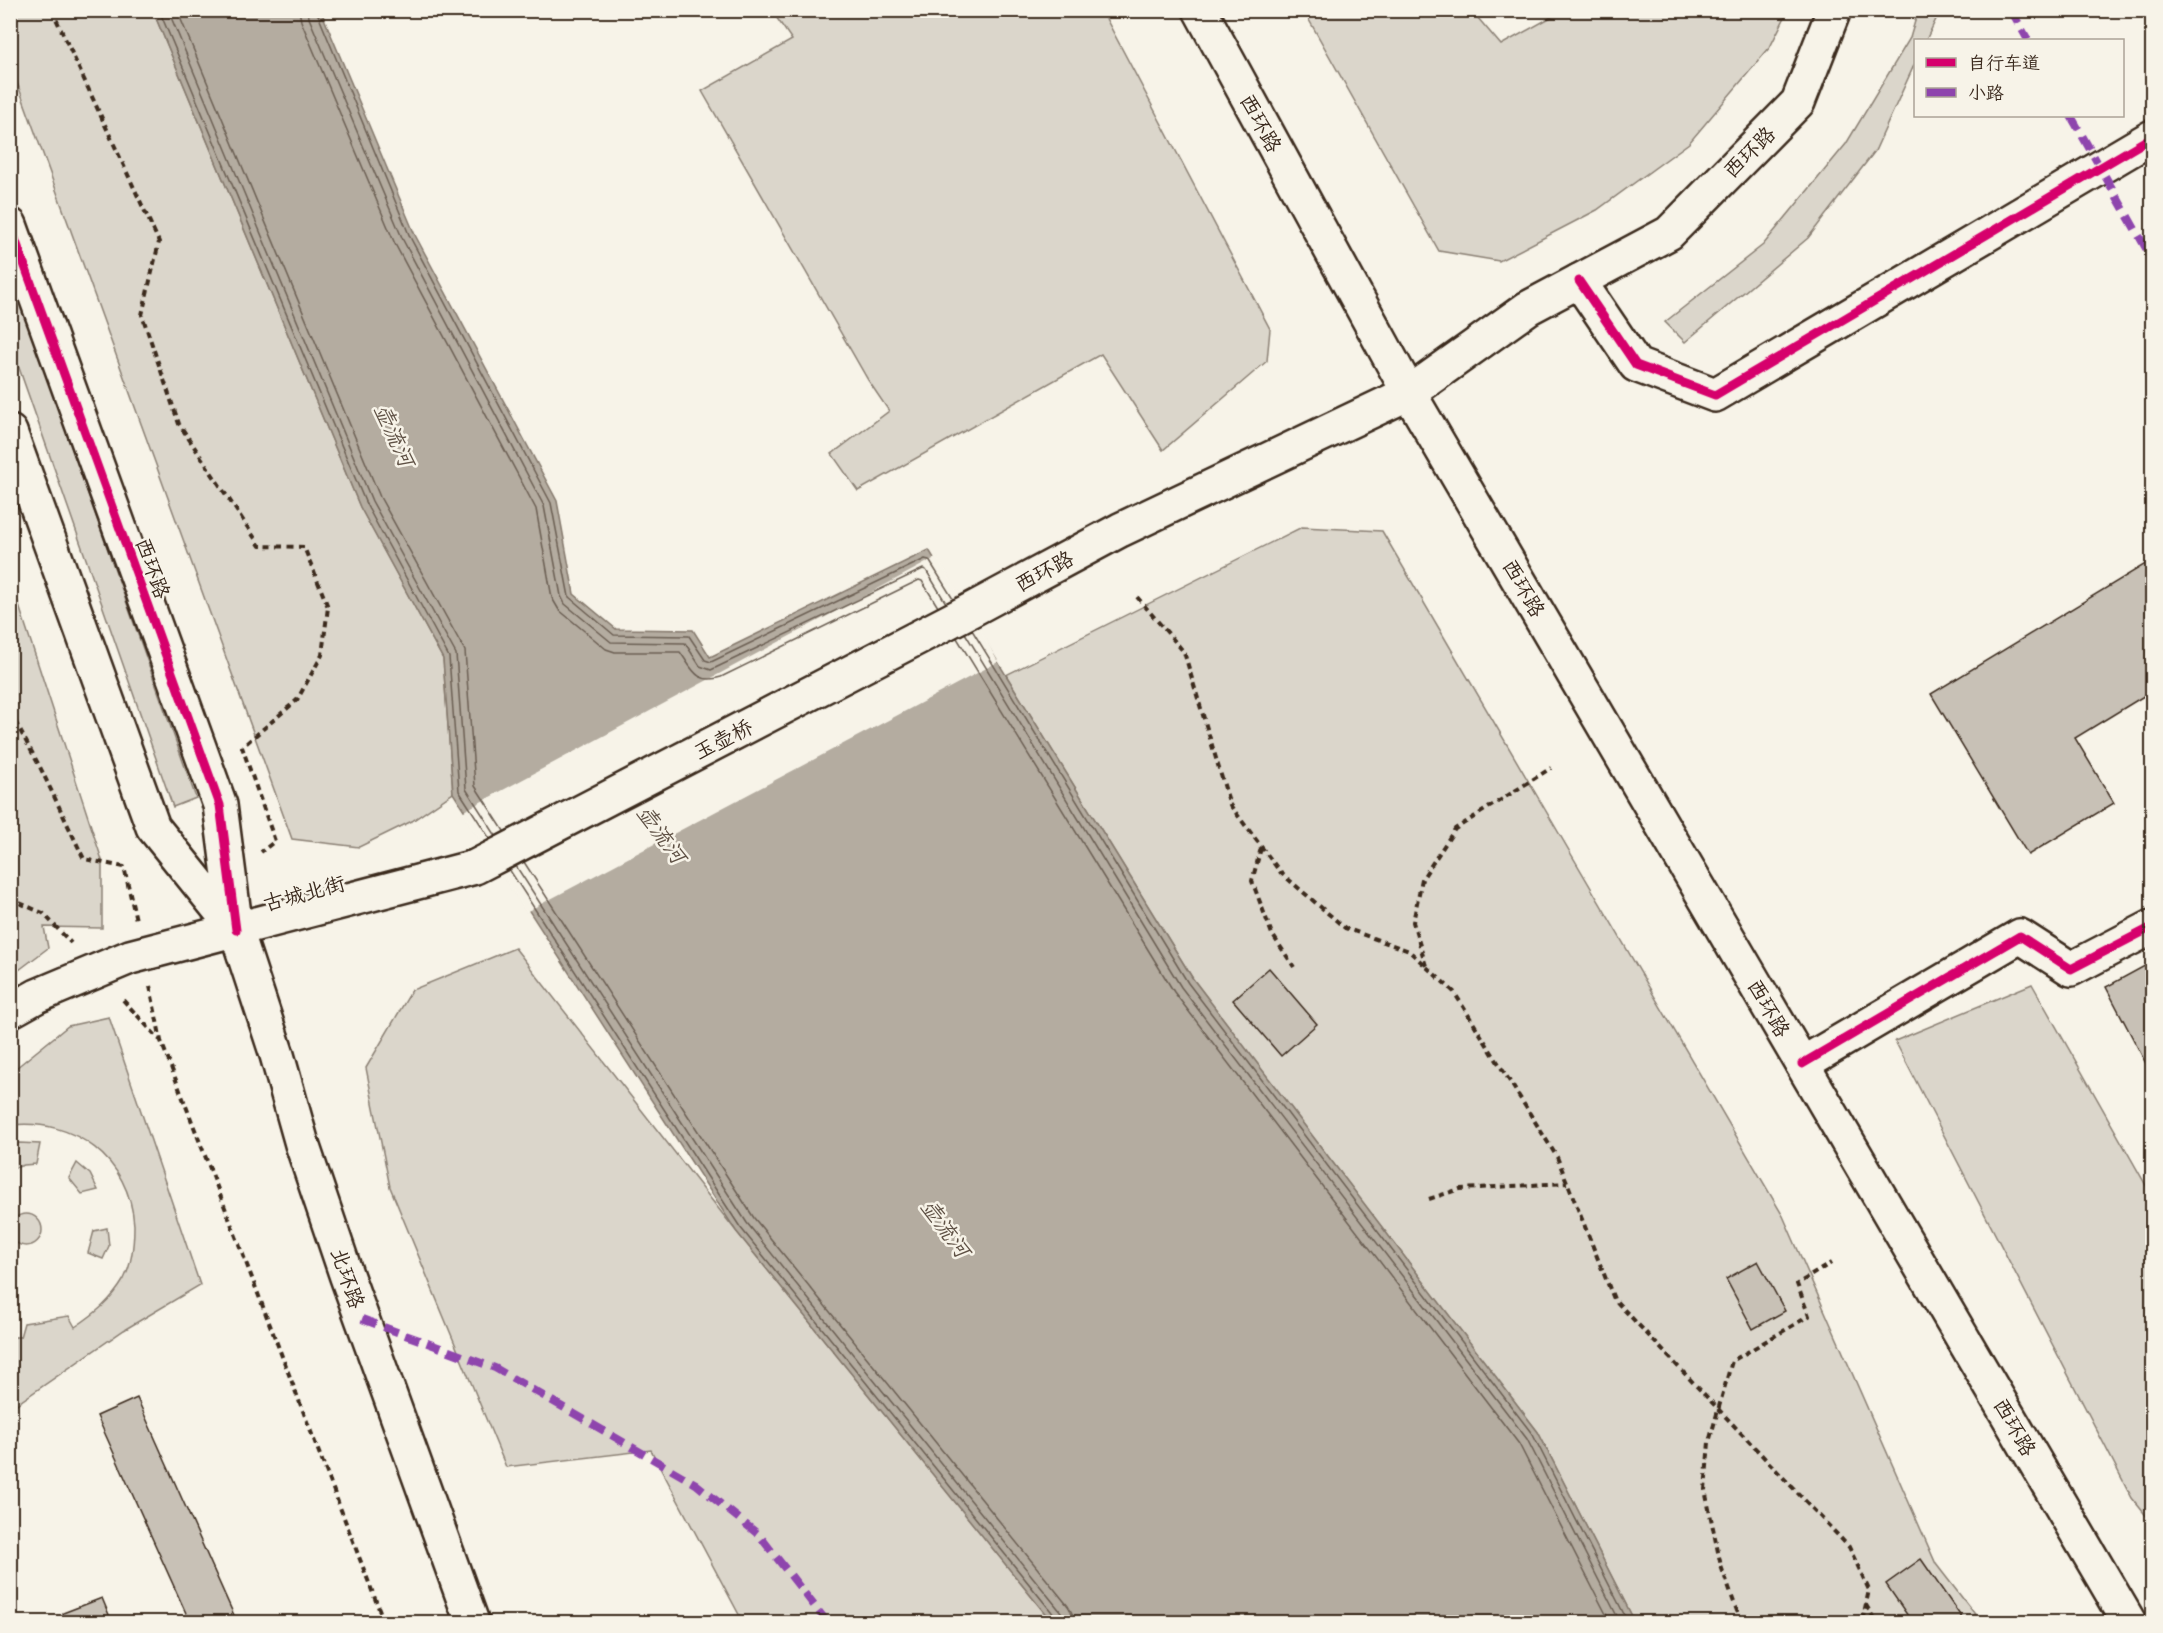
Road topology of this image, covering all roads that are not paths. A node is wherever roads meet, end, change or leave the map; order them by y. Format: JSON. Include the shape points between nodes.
{"nodes":[{"id":1,"x":1200,"y":10,"type":"edge"},
{"id":2,"x":1834,"y":10,"type":"edge"},
{"id":3,"x":2152,"y":137,"type":"edge"},
{"id":4,"x":10,"y":225,"type":"edge"},
{"id":5,"x":1579,"y":281,"type":"junction"},
{"id":6,"x":1409,"y":393,"type":"junction"},
{"id":7,"x":10,"y":432,"type":"edge"},
{"id":8,"x":971,"y":610,"type":"joint"},
{"id":9,"x":475,"y":867,"type":"joint"},
{"id":10,"x":2152,"y":927,"type":"edge"},
{"id":11,"x":236,"y":930,"type":"junction"},
{"id":12,"x":10,"y":1011,"type":"edge"},
{"id":13,"x":1802,"y":1064,"type":"junction"},
{"id":14,"x":472,"y":1623,"type":"edge"},
{"id":15,"x":2129,"y":1623,"type":"edge"}],
"edges":[{"from":1,"to":6,"type":"main road","name":"西环路"},
{"from":2,"to":5,"type":"main road","name":"西环路","via":[[1798,102],[1669,233]]},
{"from":3,"to":5,"type":"main road","via":[[1715,395],[1636,365]]},
{"from":4,"to":11,"type":"main road","name":"西环路","via":[[220,805]]},
{"from":5,"to":6,"type":"main road","name":"西环路","via":[[1528,308]]},
{"from":6,"to":8,"type":"main road","name":"西环路","via":[[1120,530]]},
{"from":6,"to":13,"type":"main road","name":"西环路"},
{"from":7,"to":11,"type":"main road","via":[[153,827]]},
{"from":8,"to":9,"type":"main road","name":"玉壶桥"},
{"from":9,"to":11,"type":"main road","name":"古城北街"},
{"from":10,"to":13,"type":"main road","via":[[2072,969],[2020,936]]},
{"from":11,"to":12,"type":"main road","name":"古城北街","via":[[130,957]]},
{"from":11,"to":14,"type":"main road","name":"北环路","via":[[347,1277]]},
{"from":13,"to":15,"type":"main road","name":"西环路"}]}
